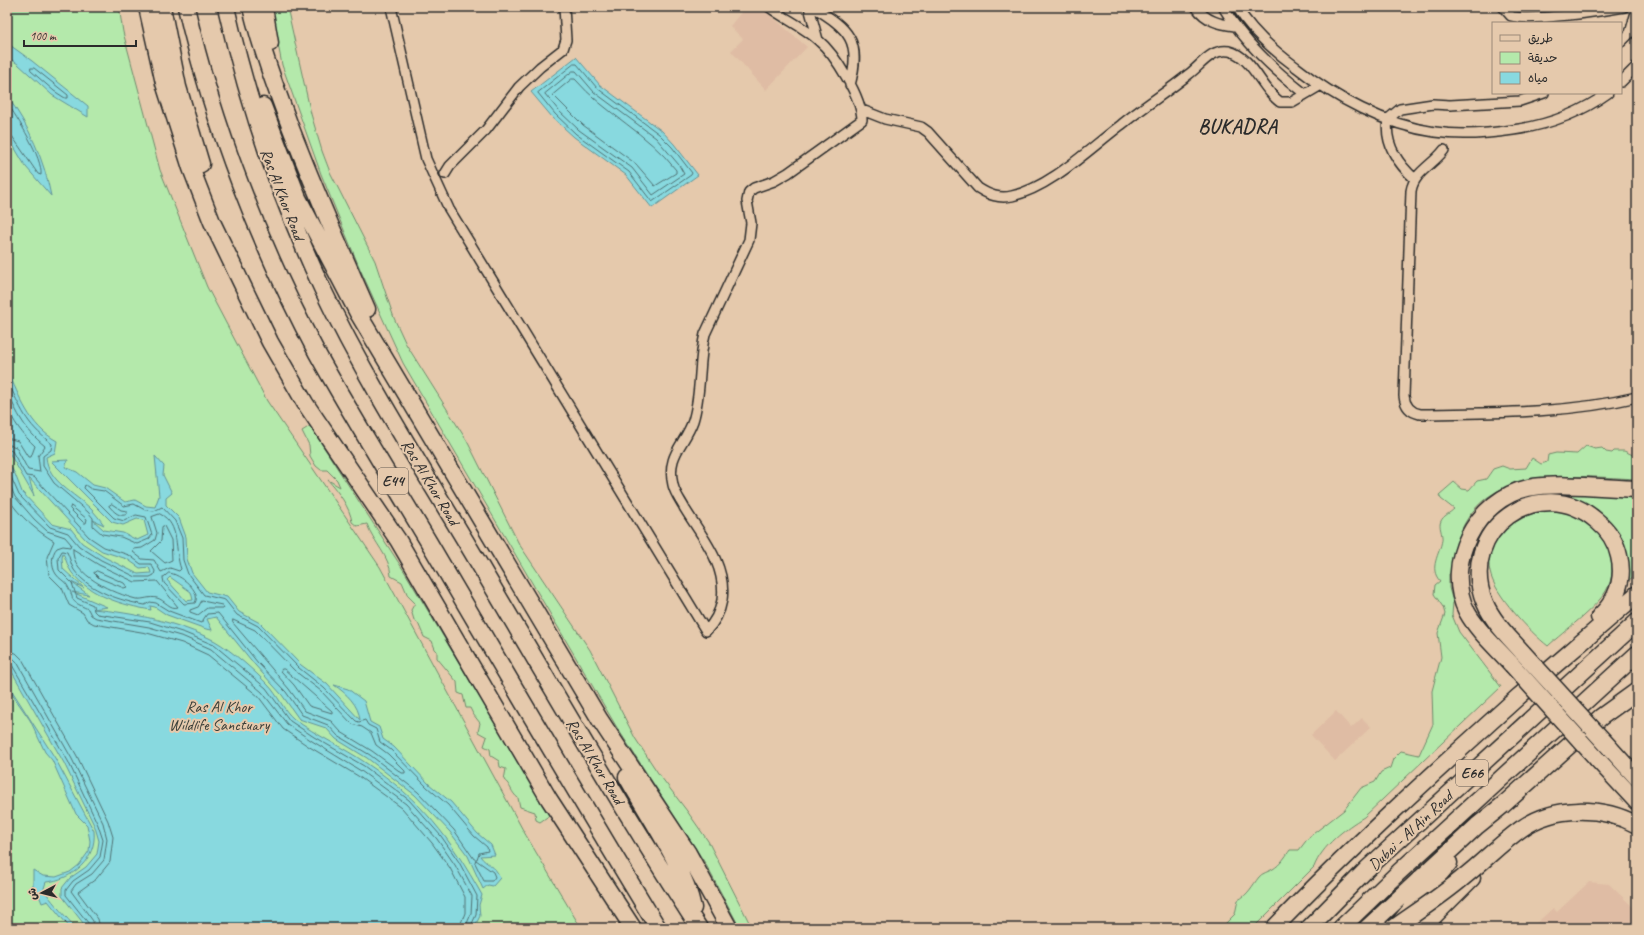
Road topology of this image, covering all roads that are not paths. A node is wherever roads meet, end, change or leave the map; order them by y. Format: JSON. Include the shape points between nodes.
{"nodes":[{"id":1,"x":147,"y":7,"type":"edge"},
{"id":2,"x":162,"y":7,"type":"edge"},
{"id":3,"x":186,"y":7,"type":"edge"},
{"id":4,"x":226,"y":7,"type":"edge"},
{"id":5,"x":251,"y":7,"type":"edge"},
{"id":6,"x":264,"y":7,"type":"edge"},
{"id":7,"x":391,"y":7,"type":"edge"},
{"id":8,"x":564,"y":7,"type":"edge"},
{"id":9,"x":770,"y":7,"type":"edge"},
{"id":10,"x":809,"y":7,"type":"edge"},
{"id":11,"x":813,"y":7,"type":"edge"},
{"id":12,"x":1196,"y":7,"type":"edge"},
{"id":13,"x":1223,"y":7,"type":"edge"},
{"id":14,"x":1237,"y":7,"type":"edge"},
{"id":15,"x":1504,"y":7,"type":"edge"},
{"id":16,"x":1624,"y":7,"type":"edge"},
{"id":17,"x":1637,"y":9,"type":"edge"},
{"id":18,"x":1236,"y":26,"type":"junction"},
{"id":19,"x":818,"y":40,"type":"junction"},
{"id":20,"x":1622,"y":41,"type":"edge"},
{"id":21,"x":235,"y":45,"type":"junction"},
{"id":22,"x":1637,"y":66,"type":"edge"},
{"id":23,"x":1622,"y":81,"type":"edge"},
{"id":24,"x":850,"y":84,"type":"junction"},
{"id":25,"x":1321,"y":85,"type":"junction"},
{"id":26,"x":1305,"y":94,"type":"junction"},
{"id":27,"x":1541,"y":94,"type":"edge"},
{"id":28,"x":1606,"y":94,"type":"edge"},
{"id":29,"x":862,"y":110,"type":"junction"},
{"id":30,"x":287,"y":116,"type":"junction"},
{"id":31,"x":1388,"y":119,"type":"junction"},
{"id":32,"x":1444,"y":150,"type":"dead end"},
{"id":33,"x":445,"y":174,"type":"dead end"},
{"id":34,"x":1414,"y":179,"type":"junction"},
{"id":35,"x":239,"y":277,"type":"junction"},
{"id":36,"x":405,"y":394,"type":"junction"},
{"id":37,"x":1637,"y":397,"type":"edge"},
{"id":38,"x":1637,"y":489,"type":"edge"},
{"id":39,"x":1637,"y":594,"type":"edge"},
{"id":40,"x":1637,"y":622,"type":"edge"},
{"id":41,"x":1580,"y":646,"type":"junction"},
{"id":42,"x":1637,"y":654,"type":"edge"},
{"id":43,"x":1518,"y":659,"type":"junction"},
{"id":44,"x":1637,"y":691,"type":"edge"},
{"id":45,"x":600,"y":720,"type":"junction"},
{"id":46,"x":1637,"y":778,"type":"edge"},
{"id":47,"x":1637,"y":802,"type":"edge"},
{"id":48,"x":1503,"y":805,"type":"junction"},
{"id":49,"x":1637,"y":824,"type":"edge"},
{"id":50,"x":1504,"y":843,"type":"junction"},
{"id":51,"x":619,"y":905,"type":"junction"},
{"id":52,"x":697,"y":926,"type":"edge"},
{"id":53,"x":628,"y":928,"type":"edge"},
{"id":54,"x":633,"y":928,"type":"edge"},
{"id":55,"x":658,"y":928,"type":"edge"},
{"id":56,"x":729,"y":928,"type":"edge"},
{"id":57,"x":1274,"y":928,"type":"edge"},
{"id":58,"x":1309,"y":928,"type":"edge"},
{"id":59,"x":1341,"y":928,"type":"edge"},
{"id":60,"x":1367,"y":928,"type":"edge"},
{"id":61,"x":1395,"y":928,"type":"edge"},
{"id":62,"x":1422,"y":928,"type":"edge"}],
"edges":[{"from":1,"to":35,"type":"highway","via":[[164,83],[180,136],[212,222]]},
{"from":2,"to":35,"type":"highway","via":[[186,116]]},
{"from":3,"to":55,"type":"highway","name":"Ras Al Khor Road","number":"E44","via":[[219,125],[267,247],[317,352]]},
{"from":4,"to":21,"type":"highway","name":"Ras Al Khor Road","number":"E44"},
{"from":5,"to":30,"type":"highway","via":[[262,51]]},
{"from":6,"to":30,"type":"highway"},
{"from":7,"to":29,"type":"street","via":[[426,159],[449,209],[706,631],[719,611],[723,594],[722,577],[715,559],[676,493],[671,471],[674,454],[685,438],[695,414],[705,334],[748,240],[751,223],[747,201],[750,192],[788,174],[856,125],[862,120]]},
{"from":8,"to":33,"type":"street","via":[[566,40],[563,49],[519,87],[486,130]]},
{"from":9,"to":19,"type":"street"},
{"from":10,"to":19,"type":"street"},
{"from":11,"to":24,"type":"street","via":[[843,27],[850,37],[854,56]]},
{"from":12,"to":18,"type":"street","via":[[1202,15],[1213,22]]},
{"from":13,"to":18,"type":"street"},
{"from":14,"to":25,"type":"street","via":[[1254,29],[1274,48]]},
{"from":15,"to":16,"type":"street","via":[[1511,16],[1526,17]]},
{"from":17,"to":20,"type":"street","via":[[1630,33]]},
{"from":18,"to":26,"type":"street","via":[[1270,65]]},
{"from":19,"to":24,"type":"street","via":[[833,56]]},
{"from":21,"to":36,"type":"highway","via":[[251,77],[298,198],[359,315]]},
{"from":21,"to":52,"type":"highway","name":"Ras Al Khor Road","number":"E44","via":[[271,168],[303,246],[346,336],[579,732]]},
{"from":22,"to":23,"type":"street"},
{"from":24,"to":29,"type":"street"},
{"from":25,"to":26,"type":"street"},
{"from":25,"to":31,"type":"street","via":[[1355,105]]},
{"from":26,"to":29,"type":"street","via":[[1292,102],[1280,102],[1243,58],[1220,50],[1056,175],[1025,191],[1004,197],[987,194],[978,188],[928,132]]},
{"from":27,"to":31,"type":"street","via":[[1520,101],[1450,106],[1433,104],[1400,109]]},
{"from":28,"to":31,"type":"street","via":[[1587,107],[1562,118],[1536,126],[1504,131],[1448,134],[1420,130]]},
{"from":30,"to":36,"type":"highway","via":[[312,184]]},
{"from":31,"to":34,"type":"street","via":[[1386,131],[1389,145],[1400,164]]},
{"from":32,"to":34,"type":"street","via":[[1439,158]]},
{"from":34,"to":37,"type":"street","via":[[1411,191],[1404,396],[1404,403],[1413,413],[1527,412],[1616,402]]},
{"from":35,"to":51,"type":"highway","via":[[255,312],[305,403],[398,540],[550,799]]},
{"from":36,"to":45,"type":"highway"},
{"from":38,"to":43,"type":"highway","via":[[1554,486],[1527,488],[1493,505],[1474,526],[1464,548],[1459,574],[1463,599],[1474,622]]},
{"from":39,"to":41,"type":"highway"},
{"from":40,"to":58,"type":"highway","name":"Dubai - Al Ain Road","number":"E66","via":[[1367,869]]},
{"from":41,"to":43,"type":"highway","via":[[1587,632],[1617,593],[1621,574],[1619,554],[1604,527],[1585,512],[1561,503],[1539,503],[1512,513],[1496,525],[1484,544],[1479,563],[1479,584],[1485,604]]},
{"from":41,"to":57,"type":"highway","via":[[1519,697],[1393,812],[1327,873]]},
{"from":42,"to":59,"type":"highway","name":"Dubai - Al Ain Road","number":"E66"},
{"from":43,"to":46,"type":"highway","bridge":true,"via":[[1610,748]]},
{"from":43,"to":47,"type":"highway","bridge":true,"via":[[1597,759]]},
{"from":44,"to":48,"type":"highway","via":[[1601,717]]},
{"from":45,"to":52,"type":"highway","via":[[620,766],[679,870],[690,897]]},
{"from":45,"to":56,"type":"highway","via":[[681,841]]},
{"from":48,"to":60,"type":"highway","via":[[1453,847]]},
{"from":48,"to":61,"type":"highway","via":[[1488,824],[1439,873]]},
{"from":49,"to":50,"type":"highway","bridge":true,"via":[[1608,813],[1566,812],[1533,822]]},
{"from":50,"to":61,"type":"highway","bridge":true,"via":[[1450,889]]},
{"from":50,"to":62,"type":"highway","bridge":true},
{"from":51,"to":53,"type":"highway"},
{"from":51,"to":54,"type":"highway"}]}
